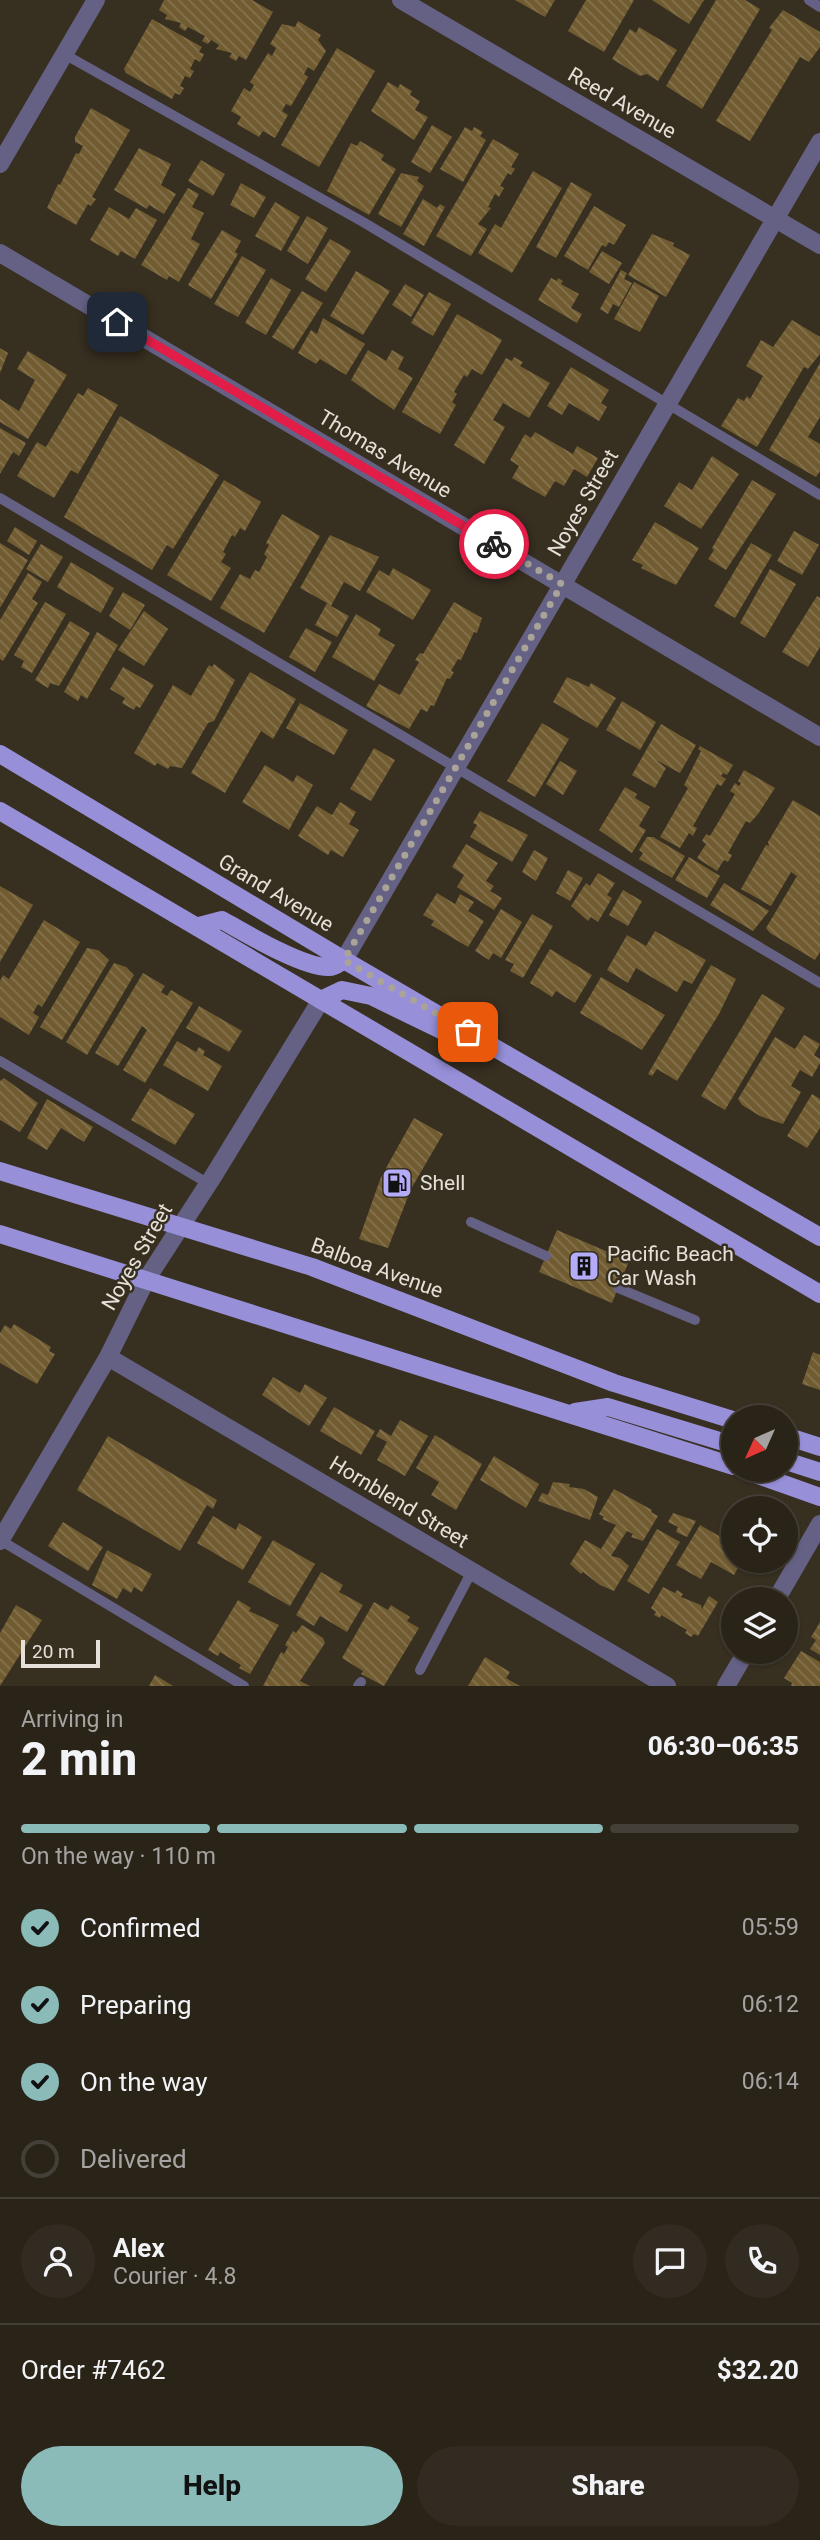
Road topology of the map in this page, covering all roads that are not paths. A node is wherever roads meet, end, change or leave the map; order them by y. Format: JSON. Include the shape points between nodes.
{"nodes":[{"id":1,"x":96,"y":0,"type":"edge"},
{"id":2,"x":401,"y":0,"type":"edge"},
{"id":3,"x":809,"y":0,"type":"edge"},
{"id":4,"x":820,"y":7,"type":"edge"},
{"id":5,"x":64,"y":54,"type":"junction"},
{"id":6,"x":820,"y":142,"type":"edge"},
{"id":7,"x":0,"y":164,"type":"edge"},
{"id":8,"x":775,"y":219,"type":"junction"},
{"id":9,"x":820,"y":245,"type":"edge"},
{"id":10,"x":0,"y":253,"type":"edge"},
{"id":11,"x":667,"y":403,"type":"junction"},
{"id":12,"x":820,"y":495,"type":"edge"},
{"id":13,"x":0,"y":498,"type":"edge"},
{"id":14,"x":562,"y":584,"type":"junction"},
{"id":15,"x":820,"y":737,"type":"edge"},
{"id":16,"x":0,"y":754,"type":"edge"},
{"id":17,"x":456,"y":766,"type":"junction"},
{"id":18,"x":0,"y":811,"type":"edge"},
{"id":19,"x":199,"y":926,"type":"junction"},
{"id":20,"x":344,"y":960,"type":"junction"},
{"id":21,"x":820,"y":983,"type":"edge"},
{"id":22,"x":321,"y":1000,"type":"junction"},
{"id":23,"x":468,"y":1032,"type":"junction"},
{"id":24,"x":0,"y":1061,"type":"edge"},
{"id":25,"x":0,"y":1171,"type":"edge"},
{"id":26,"x":208,"y":1184,"type":"junction"},
{"id":27,"x":471,"y":1222,"type":"dead end"},
{"id":28,"x":180,"y":1228,"type":"junction"},
{"id":29,"x":0,"y":1234,"type":"edge"},
{"id":30,"x":820,"y":1237,"type":"edge"},
{"id":31,"x":546,"y":1256,"type":"dead end"},
{"id":32,"x":146,"y":1280,"type":"junction"},
{"id":33,"x":618,"y":1288,"type":"dead end"},
{"id":34,"x":820,"y":1294,"type":"edge"},
{"id":35,"x":695,"y":1320,"type":"dead end"},
{"id":36,"x":108,"y":1357,"type":"junction"},
{"id":37,"x":568,"y":1413,"type":"junction"},
{"id":38,"x":721,"y":1416,"type":"edge"},
{"id":39,"x":798,"y":1440,"type":"edge"},
{"id":40,"x":721,"y":1441,"type":"edge"},
{"id":41,"x":820,"y":1447,"type":"edge"},
{"id":42,"x":721,"y":1462,"type":"edge"},
{"id":43,"x":798,"y":1465,"type":"edge"},
{"id":44,"x":820,"y":1472,"type":"edge"},
{"id":45,"x":778,"y":1482,"type":"edge"},
{"id":46,"x":820,"y":1497,"type":"edge"},
{"id":47,"x":820,"y":1524,"type":"edge"},
{"id":48,"x":0,"y":1540,"type":"edge"},
{"id":49,"x":472,"y":1572,"type":"junction"},
{"id":50,"x":784,"y":1587,"type":"edge"},
{"id":51,"x":739,"y":1664,"type":"edge"},
{"id":52,"x":420,"y":1670,"type":"dead end"},
{"id":53,"x":244,"y":1686,"type":"edge"},
{"id":54,"x":667,"y":1686,"type":"edge"},
{"id":55,"x":726,"y":1686,"type":"edge"}],
"edges":[{"from":1,"to":5,"type":"street"},
{"from":2,"to":8,"type":"street","name":"Reed Avenue"},
{"from":3,"to":4,"type":"lane"},
{"from":5,"to":7,"type":"street"},
{"from":5,"to":11,"type":"lane","via":[[363,222]]},
{"from":6,"to":8,"type":"street","name":"Noyes Street"},
{"from":8,"to":9,"type":"street","name":"Reed Avenue"},
{"from":8,"to":11,"type":"street","name":"Noyes Street"},
{"from":10,"to":14,"type":"street","name":"Thomas Avenue"},
{"from":11,"to":12,"type":"lane"},
{"from":11,"to":14,"type":"street","name":"Noyes Street"},
{"from":13,"to":17,"type":"lane"},
{"from":14,"to":15,"type":"street","name":"Thomas Avenue"},
{"from":14,"to":17,"type":"street","name":"Noyes Street"},
{"from":16,"to":20,"type":"main road","name":"Grand Avenue"},
{"from":17,"to":20,"type":"street","name":"Noyes Street"},
{"from":17,"to":21,"type":"lane"},
{"from":18,"to":19,"type":"main road"},
{"from":19,"to":20,"type":"main road","via":[[222,920],[265,944],[323,967]]},
{"from":19,"to":22,"type":"main road"},
{"from":20,"to":23,"type":"main road","name":"Grand Avenue"},
{"from":22,"to":23,"type":"main road","via":[[342,990],[371,996],[443,1031]]},
{"from":22,"to":26,"type":"street","name":"Noyes Street"},
{"from":22,"to":34,"type":"main road"},
{"from":23,"to":30,"type":"main road","name":"Grand Avenue"},
{"from":24,"to":26,"type":"lane"},
{"from":25,"to":28,"type":"main road","name":"Balboa Avenue"},
{"from":26,"to":28,"type":"street","name":"Noyes Street"},
{"from":27,"to":31,"type":"lane"},
{"from":28,"to":32,"type":"street","name":"Noyes Street"},
{"from":28,"to":38,"type":"main road","name":"Balboa Avenue","via":[[312,1267],[614,1382]]},
{"from":29,"to":32,"type":"main road"},
{"from":32,"to":36,"type":"street","name":"Noyes Street"},
{"from":32,"to":37,"type":"main road"},
{"from":33,"to":35,"type":"lane"},
{"from":36,"to":48,"type":"street","name":"Noyes Street"},
{"from":36,"to":49,"type":"street","name":"Hornblend Street"},
{"from":37,"to":40,"type":"main road","via":[[608,1407]]},
{"from":37,"to":42,"type":"main road"},
{"from":39,"to":41,"type":"main road"},
{"from":43,"to":44,"type":"main road"},
{"from":45,"to":46,"type":"main road"},
{"from":47,"to":50,"type":"street"},
{"from":48,"to":53,"type":"lane"},
{"from":49,"to":52,"type":"lane"},
{"from":49,"to":54,"type":"street","name":"Hornblend Street"},
{"from":51,"to":55,"type":"street"}]}
